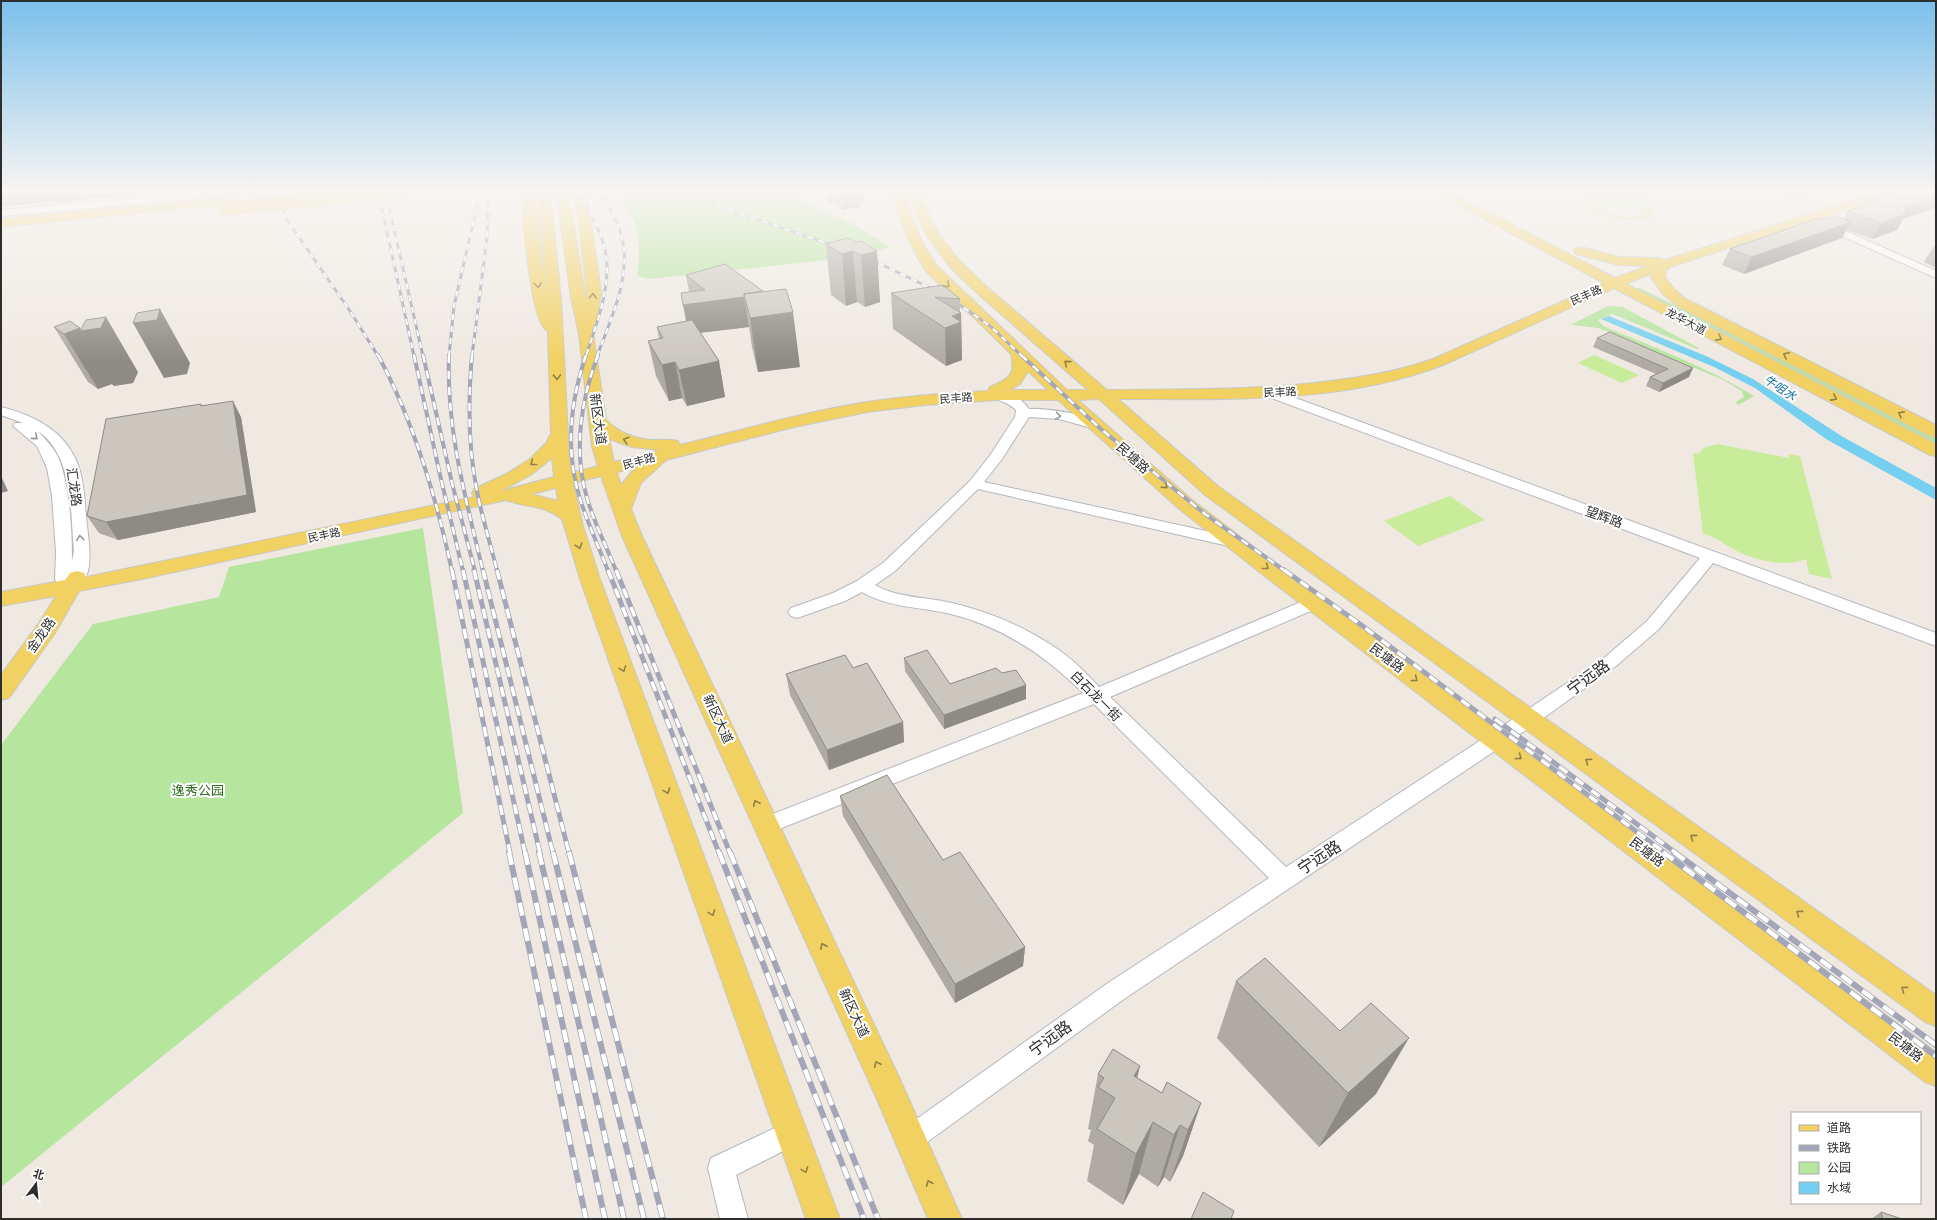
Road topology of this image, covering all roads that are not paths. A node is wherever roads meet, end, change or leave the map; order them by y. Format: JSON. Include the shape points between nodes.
{"nodes":[{"id":1,"x":533,"y":247,"type":"edge"},
{"id":2,"x":548,"y":247,"type":"edge"},
{"id":3,"x":572,"y":247,"type":"edge"},
{"id":4,"x":589,"y":247,"type":"edge"},
{"id":5,"x":917,"y":247,"type":"edge"},
{"id":6,"x":941,"y":247,"type":"edge"},
{"id":7,"x":1557,"y":247,"type":"edge"},
{"id":8,"x":1709,"y":247,"type":"edge"},
{"id":9,"x":1716,"y":247,"type":"edge"},
{"id":10,"x":1873,"y":247,"type":"edge"},
{"id":11,"x":1566,"y":251,"type":"junction"},
{"id":12,"x":1581,"y":251,"type":"junction"},
{"id":13,"x":1662,"y":263,"type":"junction"},
{"id":14,"x":1936,"y":275,"type":"edge"},
{"id":15,"x":1620,"y":278,"type":"junction"},
{"id":16,"x":1578,"y":295,"type":"junction"},
{"id":17,"x":1684,"y":304,"type":"junction"},
{"id":18,"x":1669,"y":312,"type":"junction"},
{"id":19,"x":586,"y":334,"type":"junction"},
{"id":20,"x":556,"y":338,"type":"junction"},
{"id":21,"x":1018,"y":352,"type":"junction"},
{"id":22,"x":1059,"y":392,"type":"junction"},
{"id":23,"x":1100,"y":392,"type":"junction"},
{"id":24,"x":997,"y":393,"type":"junction"},
{"id":25,"x":1271,"y":393,"type":"junction"},
{"id":26,"x":1154,"y":394,"type":"junction"},
{"id":27,"x":1,"y":411,"type":"edge"},
{"id":28,"x":1022,"y":417,"type":"junction"},
{"id":29,"x":1,"y":419,"type":"edge"},
{"id":30,"x":599,"y":423,"type":"junction"},
{"id":31,"x":1096,"y":424,"type":"junction"},
{"id":32,"x":1139,"y":428,"type":"junction"},
{"id":33,"x":1936,"y":432,"type":"edge"},
{"id":34,"x":559,"y":434,"type":"junction"},
{"id":35,"x":674,"y":449,"type":"junction"},
{"id":36,"x":1936,"y":451,"type":"edge"},
{"id":37,"x":607,"y":466,"type":"junction"},
{"id":38,"x":563,"y":478,"type":"junction"},
{"id":39,"x":974,"y":484,"type":"junction"},
{"id":40,"x":486,"y":496,"type":"junction"},
{"id":41,"x":621,"y":509,"type":"junction"},
{"id":42,"x":570,"y":516,"type":"junction"},
{"id":43,"x":1233,"y":542,"type":"junction"},
{"id":44,"x":1710,"y":556,"type":"junction"},
{"id":45,"x":68,"y":582,"type":"junction"},
{"id":46,"x":863,"y":585,"type":"junction"},
{"id":47,"x":1,"y":590,"type":"edge"},
{"id":48,"x":1,"y":599,"type":"edge"},
{"id":49,"x":1314,"y":603,"type":"junction"},
{"id":50,"x":797,"y":612,"type":"dead end"},
{"id":51,"x":1936,"y":640,"type":"edge"},
{"id":52,"x":1,"y":669,"type":"edge"},
{"id":53,"x":1,"y":692,"type":"edge"},
{"id":54,"x":1095,"y":696,"type":"junction"},
{"id":55,"x":1528,"y":719,"type":"junction"},
{"id":56,"x":1496,"y":740,"type":"junction"},
{"id":57,"x":767,"y":825,"type":"junction"},
{"id":58,"x":1284,"y":880,"type":"junction"},
{"id":59,"x":1936,"y":1012,"type":"edge"},
{"id":60,"x":1936,"y":1071,"type":"edge"},
{"id":61,"x":792,"y":1134,"type":"junction"},
{"id":62,"x":910,"y":1139,"type":"junction"},
{"id":63,"x":734,"y":1219,"type":"edge"},
{"id":64,"x":823,"y":1219,"type":"edge"},
{"id":65,"x":945,"y":1219,"type":"edge"}],
"edges":[{"from":1,"to":20,"type":"main road","one_way":true,"via":[[539,298]]},
{"from":2,"to":20,"type":"main road"},
{"from":3,"to":19,"type":"main road","name":"新区大道","via":[[578,298]]},
{"from":19,"to":4,"type":"main road","one_way":true,"via":[[594,293]]},
{"from":5,"to":21,"type":"main road","name":"民塘路","one_way":true,"via":[[944,282]]},
{"from":23,"to":6,"type":"main road","name":"民塘路","one_way":true,"via":[[982,290]]},
{"from":7,"to":11,"type":"main road","name":"龙华大道"},
{"from":8,"to":13,"type":"main road","name":"民丰路"},
{"from":9,"to":13,"type":"main road","name":"民丰路"},
{"from":10,"to":14,"type":"street"},
{"from":11,"to":12,"type":"main road","name":"龙华大道"},
{"from":11,"to":15,"type":"main road","name":"龙华大道"},
{"from":11,"to":16,"type":"main road","via":[[1584,279],[1585,284]]},
{"from":12,"to":13,"type":"main road","via":[[1619,261]]},
{"from":12,"to":15,"type":"main road","name":"龙华大道"},
{"from":13,"to":15,"type":"main road","name":"民丰路"},
{"from":13,"to":17,"type":"main road","via":[[1658,277],[1669,292]]},
{"from":15,"to":16,"type":"main road","name":"民丰路"},
{"from":15,"to":17,"type":"main road","name":"龙华大道"},
{"from":15,"to":18,"type":"main road","name":"龙华大道"},
{"from":16,"to":18,"type":"main road","via":[[1616,297]]},
{"from":16,"to":23,"type":"main road","name":"民丰路","via":[[1439,353],[1372,373],[1282,385]]},
{"from":16,"to":25,"type":"main road","name":"民丰路","via":[[1417,370],[1351,384]]},
{"from":33,"to":17,"type":"main road","name":"龙华大道","one_way":true},
{"from":18,"to":36,"type":"main road","name":"龙华大道","one_way":true},
{"from":19,"to":30,"type":"main road","name":"新区大道"},
{"from":20,"to":34,"type":"main road","one_way":true},
{"from":21,"to":22,"type":"main road","name":"民塘路"},
{"from":21,"to":24,"type":"main road","via":[[1022,363],[1019,375]]},
{"from":22,"to":23,"type":"main road","name":"民丰路"},
{"from":22,"to":24,"type":"main road","name":"民丰路"},
{"from":22,"to":31,"type":"main road","name":"民塘路"},
{"from":23,"to":26,"type":"main road","name":"民丰路"},
{"from":23,"to":32,"type":"main road","name":"民塘路"},
{"from":24,"to":28,"type":"street","via":[[1019,405],[1023,410]]},
{"from":24,"to":35,"type":"main road","name":"民丰路","via":[[867,407]]},
{"from":25,"to":26,"type":"main road","name":"民丰路"},
{"from":25,"to":44,"type":"street","name":"望辉路"},
{"from":26,"to":32,"type":"main road","via":[[1136,402],[1131,408],[1132,418]]},
{"from":45,"to":27,"type":"street","name":"汇龙路","one_way":true,"via":[[82,551],[70,460],[48,431],[23,417]]},
{"from":28,"to":31,"type":"street","one_way":true,"via":[[1027,413],[1035,413],[1080,419]]},
{"from":28,"to":39,"type":"street","via":[[997,456]]},
{"from":29,"to":45,"type":"street","name":"汇龙路","one_way":true,"via":[[24,428],[35,436],[52,458],[59,483]]},
{"from":35,"to":30,"type":"main road","one_way":true,"via":[[621,440],[607,432]]},
{"from":30,"to":37,"type":"main road","name":"新区大道","via":[[601,447]]},
{"from":31,"to":43,"type":"main road","name":"民塘路","one_way":true,"via":[[1185,504]]},
{"from":32,"to":55,"type":"main road","name":"民塘路","via":[[1212,491]]},
{"from":34,"to":38,"type":"main road"},
{"from":34,"to":40,"type":"main road","one_way":true,"via":[[550,449],[530,466]]},
{"from":35,"to":37,"type":"main road","name":"民丰路"},
{"from":35,"to":41,"type":"main road","via":[[644,469],[632,481],[624,493]]},
{"from":37,"to":38,"type":"main road","name":"民丰路"},
{"from":37,"to":41,"type":"main road","name":"新区大道"},
{"from":38,"to":40,"type":"main road","name":"民丰路"},
{"from":38,"to":42,"type":"main road"},
{"from":39,"to":43,"type":"street"},
{"from":39,"to":46,"type":"street","via":[[889,567]]},
{"from":40,"to":42,"type":"main road","via":[[540,502],[562,509]]},
{"from":40,"to":45,"type":"main road","name":"民丰路","via":[[142,573]]},
{"from":57,"to":41,"type":"main road","name":"新区大道","one_way":true},
{"from":42,"to":61,"type":"main road","one_way":true,"via":[[585,566]]},
{"from":43,"to":49,"type":"main road","name":"民塘路","one_way":true},
{"from":44,"to":51,"type":"street","name":"望辉路"},
{"from":44,"to":55,"type":"street","name":"宁远路","via":[[1653,625],[1610,662]]},
{"from":45,"to":47,"type":"main road","name":"民丰路"},
{"from":45,"to":48,"type":"main road","name":"民丰路"},
{"from":45,"to":52,"type":"main road","name":"金龙路"},
{"from":45,"to":53,"type":"main road","name":"金龙路"},
{"from":46,"to":50,"type":"street","via":[[839,597]]},
{"from":46,"to":54,"type":"street","name":"白石龙一街","via":[[881,594],[955,610],[1016,633],[1067,666]]},
{"from":49,"to":54,"type":"street"},
{"from":49,"to":56,"type":"main road","name":"民塘路","one_way":true},
{"from":54,"to":57,"type":"street"},
{"from":54,"to":58,"type":"street","name":"白石龙一街"},
{"from":55,"to":56,"type":"street","name":"宁远路"},
{"from":59,"to":55,"type":"main road","name":"民塘路","one_way":true},
{"from":56,"to":58,"type":"street","name":"宁远路"},
{"from":56,"to":60,"type":"main road","name":"民塘路","one_way":true},
{"from":62,"to":57,"type":"main road","name":"新区大道","one_way":true},
{"from":58,"to":62,"type":"street","name":"宁远路","via":[[1116,991]]},
{"from":61,"to":63,"type":"street","via":[[721,1168]]},
{"from":61,"to":64,"type":"main road","one_way":true},
{"from":65,"to":62,"type":"main road","name":"新区大道","one_way":true}]}
